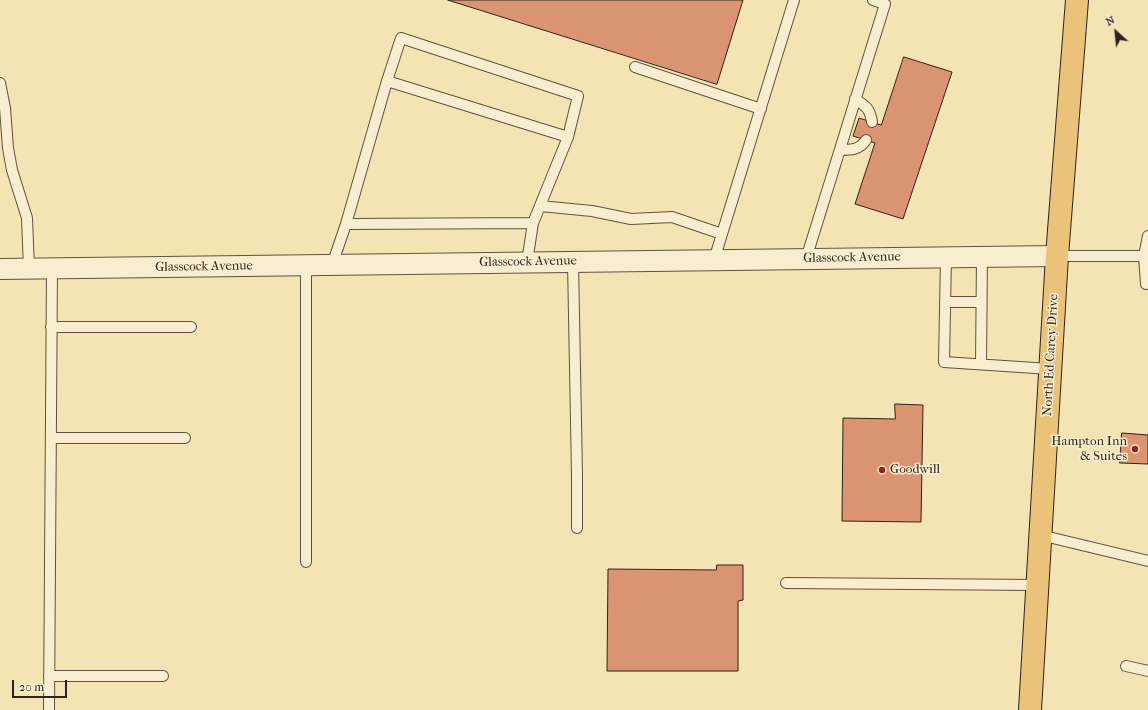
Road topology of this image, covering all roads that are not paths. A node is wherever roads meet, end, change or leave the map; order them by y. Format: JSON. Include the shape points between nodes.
{"nodes":[{"id":1,"x":794,"y":0,"type":"edge"},
{"id":2,"x":872,"y":0,"type":"edge"},
{"id":3,"x":1077,"y":0,"type":"edge"},
{"id":4,"x":635,"y":67,"type":"dead end"},
{"id":5,"x":387,"y":81,"type":"junction"},
{"id":6,"x":0,"y":84,"type":"edge"},
{"id":7,"x":855,"y":99,"type":"junction"},
{"id":8,"x":761,"y":109,"type":"junction"},
{"id":9,"x":872,"y":122,"type":"dead end"},
{"id":10,"x":568,"y":137,"type":"junction"},
{"id":11,"x":866,"y":140,"type":"dead end"},
{"id":12,"x":840,"y":150,"type":"junction"},
{"id":13,"x":540,"y":206,"type":"junction"},
{"id":14,"x":533,"y":223,"type":"junction"},
{"id":15,"x":346,"y":224,"type":"junction"},
{"id":16,"x":722,"y":234,"type":"junction"},
{"id":17,"x":1148,"y":236,"type":"edge"},
{"id":18,"x":1057,"y":256,"type":"junction"},
{"id":19,"x":1144,"y":256,"type":"junction"},
{"id":20,"x":946,"y":257,"type":"junction"},
{"id":21,"x":982,"y":257,"type":"junction"},
{"id":22,"x":806,"y":259,"type":"junction"},
{"id":23,"x":714,"y":260,"type":"junction"},
{"id":24,"x":527,"y":262,"type":"junction"},
{"id":25,"x":573,"y":262,"type":"junction"},
{"id":26,"x":306,"y":265,"type":"junction"},
{"id":27,"x":332,"y":265,"type":"junction"},
{"id":28,"x":52,"y":268,"type":"junction"},
{"id":29,"x":0,"y":269,"type":"edge"},
{"id":30,"x":29,"y":269,"type":"junction"},
{"id":31,"x":1148,"y":284,"type":"edge"},
{"id":32,"x":945,"y":302,"type":"junction"},
{"id":33,"x":982,"y":302,"type":"junction"},
{"id":34,"x":51,"y":327,"type":"junction"},
{"id":35,"x":191,"y":327,"type":"dead end"},
{"id":36,"x":981,"y":364,"type":"junction"},
{"id":37,"x":1050,"y":368,"type":"junction"},
{"id":38,"x":50,"y":438,"type":"junction"},
{"id":39,"x":185,"y":438,"type":"dead end"},
{"id":40,"x":577,"y":528,"type":"dead end"},
{"id":41,"x":1040,"y":535,"type":"junction"},
{"id":42,"x":1148,"y":561,"type":"edge"},
{"id":43,"x":306,"y":562,"type":"dead end"},
{"id":44,"x":786,"y":583,"type":"dead end"},
{"id":45,"x":1037,"y":585,"type":"junction"},
{"id":46,"x":1126,"y":666,"type":"dead end"},
{"id":47,"x":1148,"y":671,"type":"edge"},
{"id":48,"x":49,"y":676,"type":"junction"},
{"id":49,"x":163,"y":676,"type":"dead end"},
{"id":50,"x":49,"y":710,"type":"edge"},
{"id":51,"x":1030,"y":710,"type":"edge"}],
"edges":[{"from":1,"to":8,"type":"lane"},
{"from":2,"to":7,"type":"lane","via":[[885,4]]},
{"from":3,"to":18,"type":"main road","name":"North Ed Carey Drive"},
{"from":4,"to":8,"type":"lane"},
{"from":5,"to":10,"type":"lane"},
{"from":5,"to":10,"type":"lane","via":[[401,38],[578,96]]},
{"from":5,"to":15,"type":"lane"},
{"from":6,"to":30,"type":"lane","via":[[8,148],[26,218]]},
{"from":7,"to":9,"type":"lane","via":[[866,106]]},
{"from":7,"to":12,"type":"lane"},
{"from":8,"to":16,"type":"lane"},
{"from":10,"to":13,"type":"lane"},
{"from":11,"to":12,"type":"lane","via":[[863,145],[853,150]]},
{"from":12,"to":22,"type":"lane"},
{"from":13,"to":14,"type":"lane"},
{"from":13,"to":16,"type":"lane","via":[[592,211],[631,220],[672,217]]},
{"from":14,"to":15,"type":"lane"},
{"from":14,"to":24,"type":"lane"},
{"from":15,"to":27,"type":"lane"},
{"from":16,"to":23,"type":"lane"},
{"from":17,"to":19,"type":"lane"},
{"from":18,"to":19,"type":"lane"},
{"from":18,"to":21,"type":"street","name":"Glasscock Avenue"},
{"from":18,"to":37,"type":"main road","name":"North Ed Carey Drive"},
{"from":19,"to":31,"type":"lane"},
{"from":20,"to":21,"type":"street","name":"Glasscock Avenue"},
{"from":20,"to":22,"type":"street","name":"Glasscock Avenue"},
{"from":20,"to":32,"type":"lane"},
{"from":21,"to":33,"type":"lane"},
{"from":22,"to":23,"type":"street","name":"Glasscock Avenue"},
{"from":23,"to":25,"type":"street","name":"Glasscock Avenue"},
{"from":24,"to":25,"type":"street","name":"Glasscock Avenue"},
{"from":24,"to":27,"type":"street","name":"Glasscock Avenue"},
{"from":25,"to":40,"type":"lane"},
{"from":26,"to":27,"type":"street","name":"Glasscock Avenue"},
{"from":26,"to":28,"type":"street","name":"Glasscock Avenue"},
{"from":26,"to":43,"type":"lane"},
{"from":28,"to":30,"type":"street","name":"Glasscock Avenue"},
{"from":28,"to":34,"type":"lane"},
{"from":29,"to":30,"type":"street","name":"Glasscock Avenue"},
{"from":32,"to":33,"type":"lane"},
{"from":32,"to":36,"type":"lane","via":[[944,362]]},
{"from":33,"to":36,"type":"lane"},
{"from":34,"to":35,"type":"lane"},
{"from":34,"to":38,"type":"lane"},
{"from":36,"to":37,"type":"lane"},
{"from":37,"to":41,"type":"main road","name":"North Ed Carey Drive"},
{"from":38,"to":39,"type":"lane"},
{"from":38,"to":48,"type":"lane"},
{"from":41,"to":42,"type":"lane"},
{"from":41,"to":45,"type":"main road","name":"North Ed Carey Drive"},
{"from":44,"to":45,"type":"lane"},
{"from":45,"to":51,"type":"main road","name":"North Ed Carey Drive"},
{"from":46,"to":47,"type":"lane"},
{"from":48,"to":49,"type":"lane"},
{"from":48,"to":50,"type":"lane"}]}
